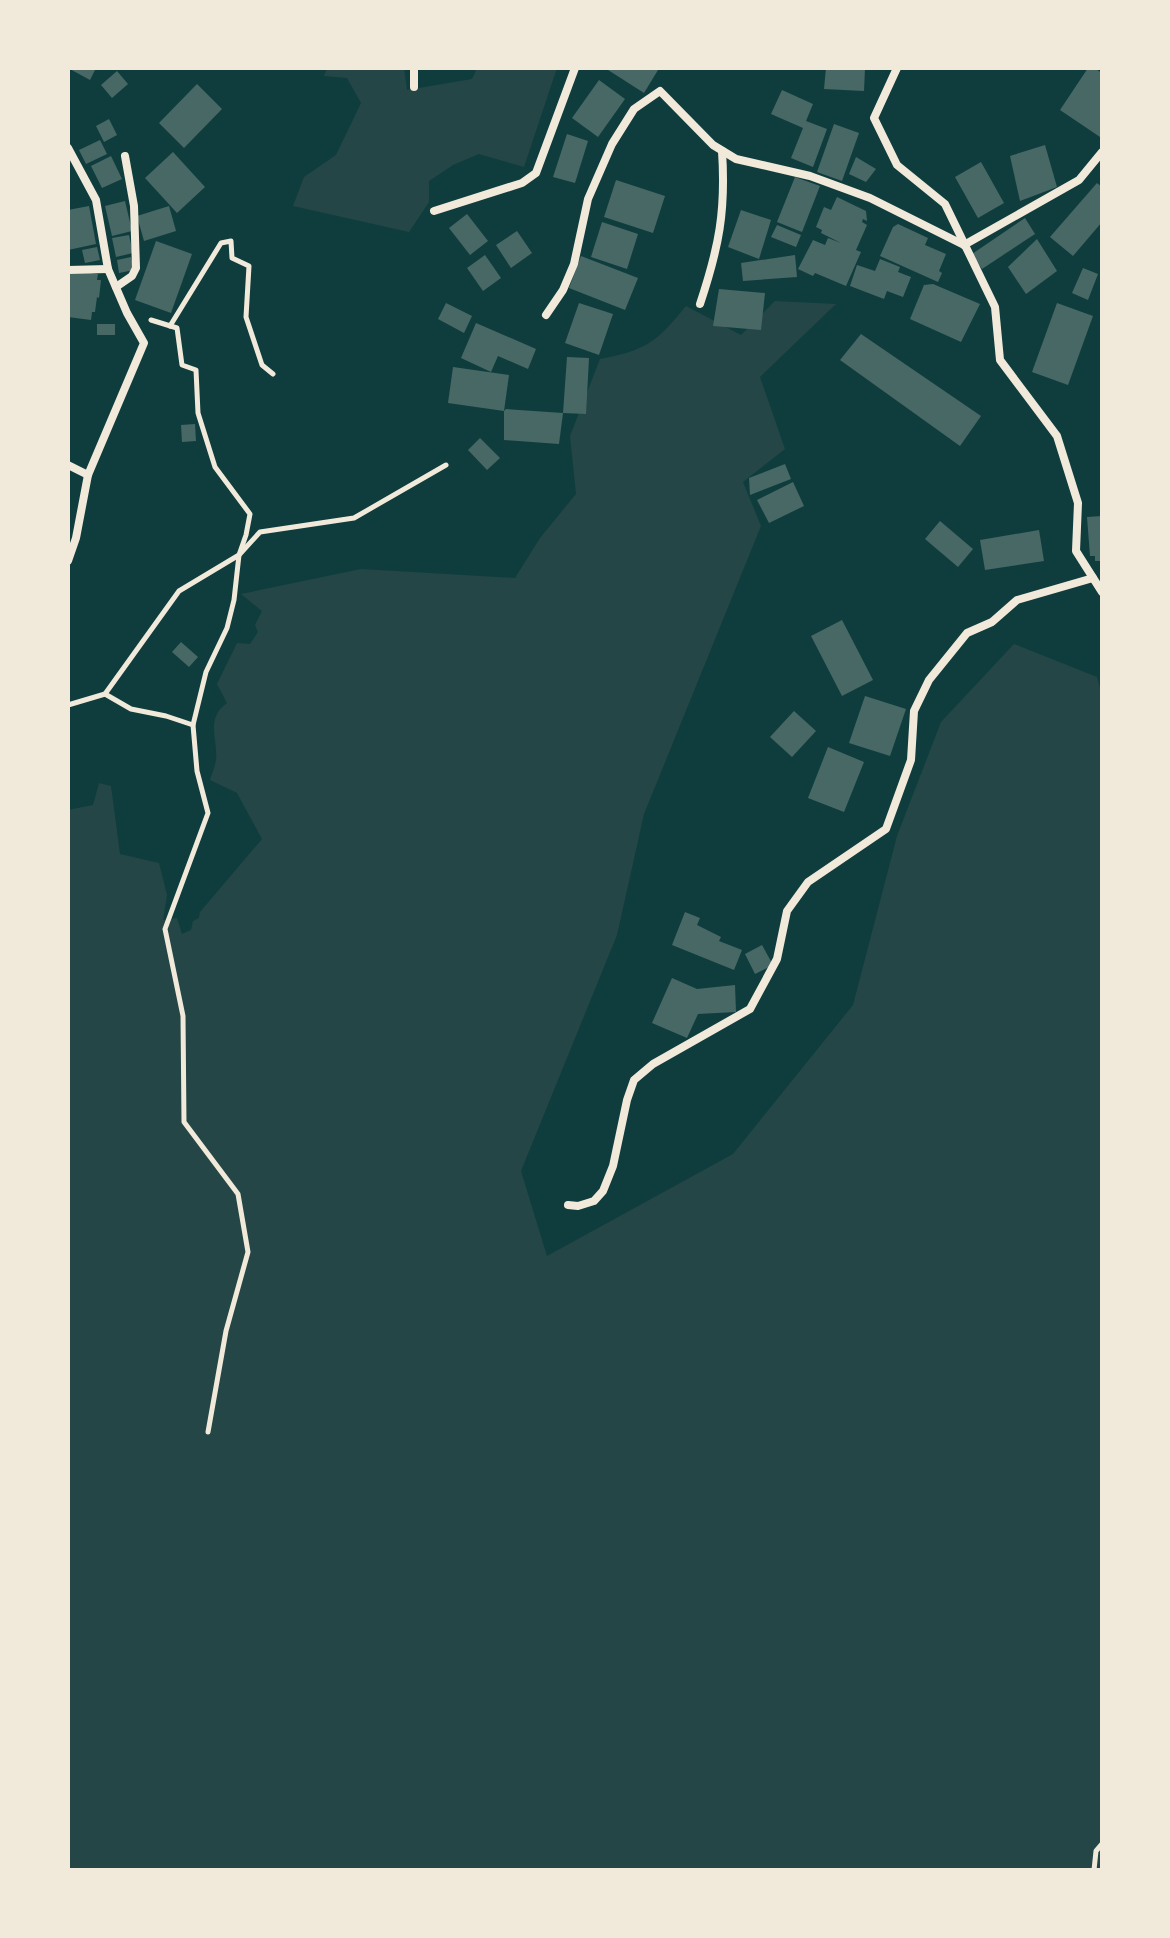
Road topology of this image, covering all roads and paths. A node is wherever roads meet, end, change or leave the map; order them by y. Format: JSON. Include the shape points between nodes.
{"nodes":[{"id":1,"x":414,"y":68,"type":"edge"},
{"id":2,"x":575,"y":68,"type":"edge"},
{"id":3,"x":897,"y":68,"type":"edge"},
{"id":4,"x":414,"y":87,"type":"dead end"},
{"id":5,"x":68,"y":148,"type":"edge"},
{"id":6,"x":722,"y":151,"type":"junction"},
{"id":7,"x":1102,"y":152,"type":"edge"},
{"id":8,"x":125,"y":156,"type":"dead end"},
{"id":9,"x":434,"y":211,"type":"dead end"},
{"id":10,"x":964,"y":245,"type":"junction"},
{"id":11,"x":108,"y":269,"type":"junction"},
{"id":12,"x":68,"y":270,"type":"edge"},
{"id":13,"x":116,"y":287,"type":"junction"},
{"id":14,"x":700,"y":304,"type":"dead end"},
{"id":15,"x":127,"y":313,"type":"junction"},
{"id":16,"x":546,"y":315,"type":"dead end"},
{"id":17,"x":170,"y":326,"type":"junction"},
{"id":18,"x":273,"y":374,"type":"dead end"},
{"id":19,"x":68,"y":465,"type":"edge"},
{"id":20,"x":446,"y":465,"type":"dead end"},
{"id":21,"x":88,"y":475,"type":"junction"},
{"id":22,"x":239,"y":555,"type":"junction"},
{"id":23,"x":68,"y":561,"type":"edge"},
{"id":24,"x":1093,"y":578,"type":"junction"},
{"id":25,"x":1102,"y":592,"type":"edge"},
{"id":26,"x":105,"y":694,"type":"junction"},
{"id":27,"x":68,"y":705,"type":"edge"},
{"id":28,"x":193,"y":725,"type":"junction"},
{"id":29,"x":568,"y":1205,"type":"dead end"},
{"id":30,"x":208,"y":1432,"type":"dead end"},
{"id":31,"x":1102,"y":1844,"type":"edge"},
{"id":32,"x":1094,"y":1870,"type":"edge"}],
"edges":[{"from":1,"to":4,"type":"street"},
{"from":2,"to":9,"type":"street","via":[[536,173],[522,183]]},
{"from":3,"to":10,"type":"street","via":[[874,118],[897,165],[945,204]]},
{"from":5,"to":11,"type":"street","via":[[96,200]]},
{"from":6,"to":10,"type":"street","via":[[870,198]]},
{"from":6,"to":14,"type":"street","via":[[725,195],[718,247]]},
{"from":6,"to":16,"type":"street","via":[[660,91],[634,109],[588,199],[574,264]]},
{"from":7,"to":10,"type":"street","via":[[1079,180]]},
{"from":8,"to":13,"type":"street","via":[[134,206],[136,268]]},
{"from":10,"to":24,"type":"street","via":[[995,307],[1000,360],[1057,436],[1078,503],[1076,551]]},
{"from":11,"to":12,"type":"street"},
{"from":11,"to":13,"type":"street"},
{"from":13,"to":15,"type":"street"},
{"from":15,"to":17,"type":"path"},
{"from":15,"to":21,"type":"street","via":[[144,343]]},
{"from":17,"to":18,"type":"path","via":[[221,243],[231,241],[232,258],[249,266],[246,317],[262,365]]},
{"from":17,"to":22,"type":"path","via":[[177,328],[182,365],[196,370],[198,413],[215,467],[250,514]]},
{"from":19,"to":21,"type":"street"},
{"from":20,"to":22,"type":"path","via":[[354,518],[260,532]]},
{"from":21,"to":23,"type":"street"},
{"from":22,"to":26,"type":"path","via":[[179,591]]},
{"from":22,"to":28,"type":"path","via":[[227,628],[206,672]]},
{"from":24,"to":25,"type":"street"},
{"from":24,"to":29,"type":"street","via":[[1017,600],[992,622],[967,633],[929,680],[914,711],[911,760],[886,829],[808,882],[787,911],[777,959],[750,1009],[634,1080],[603,1191],[594,1201]]},
{"from":26,"to":27,"type":"path"},
{"from":26,"to":28,"type":"path","via":[[131,709]]},
{"from":28,"to":30,"type":"path","via":[[208,813],[165,929],[183,1016],[184,1122],[238,1194],[248,1252],[226,1331]]},
{"from":31,"to":32,"type":"path"}]}
